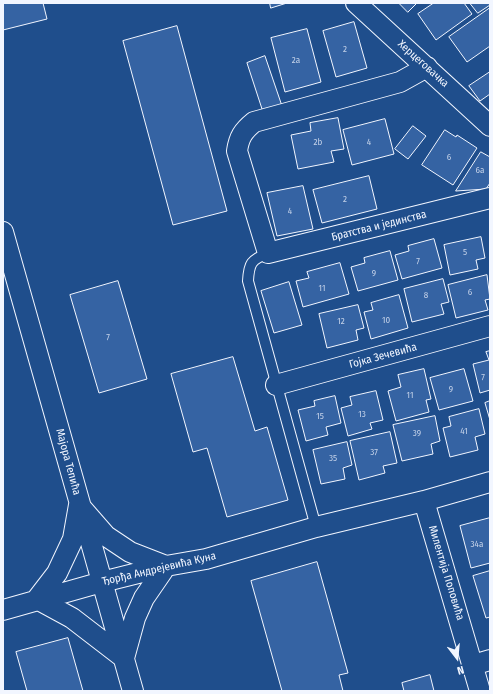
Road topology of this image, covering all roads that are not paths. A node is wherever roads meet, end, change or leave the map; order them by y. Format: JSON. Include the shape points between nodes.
{"nodes":[{"id":1,"x":356,"y":3,"type":"edge"},
{"id":2,"x":427,"y":67,"type":"junction"},
{"id":3,"x":490,"y":126,"type":"edge"},
{"id":4,"x":490,"y":198,"type":"edge"},
{"id":5,"x":3,"y":232,"type":"edge"},
{"id":6,"x":268,"y":253,"type":"junction"},
{"id":7,"x":490,"y":326,"type":"edge"},
{"id":8,"x":276,"y":385,"type":"junction"},
{"id":9,"x":490,"y":482,"type":"edge"},
{"id":10,"x":424,"y":501,"type":"junction"},
{"id":11,"x":80,"y":505,"type":"junction"},
{"id":12,"x":316,"y":527,"type":"junction"},
{"id":13,"x":166,"y":566,"type":"junction"},
{"id":14,"x":102,"y":582,"type":"junction"},
{"id":15,"x":37,"y":599,"type":"junction"},
{"id":16,"x":3,"y":610,"type":"edge"},
{"id":17,"x":124,"y":658,"type":"junction"},
{"id":18,"x":482,"y":663,"type":"edge"},
{"id":19,"x":133,"y":691,"type":"edge"},
{"id":20,"x":480,"y":691,"type":"edge"}],
"edges":[{"from":1,"to":2,"type":"street","name":"Херцеговачка"},
{"from":2,"to":3,"type":"street","name":"Херцеговачка"},
{"from":2,"to":6,"type":"street","via":[[400,82],[254,122],[245,130],[239,138],[238,151]]},
{"from":4,"to":6,"type":"street","name":"Братства и јединства"},
{"from":5,"to":11,"type":"street","name":"Мајора Тепића"},
{"from":6,"to":8,"type":"lane","via":[[254,258],[248,268],[248,281]]},
{"from":7,"to":8,"type":"street","name":"Гојка Зечевића"},
{"from":8,"to":12,"type":"lane"},
{"from":9,"to":10,"type":"street","name":"Ђорђа Андрејевића Куна"},
{"from":10,"to":12,"type":"street","name":"Ђорђа Андрејевића Куна"},
{"from":10,"to":18,"type":"street","name":"Милентија Поповића"},
{"from":11,"to":13,"type":"street","via":[[106,536],[130,552]]},
{"from":11,"to":14,"type":"street","name":"Мајора Тепића"},
{"from":11,"to":15,"type":"street","via":[[73,539],[57,573]]},
{"from":12,"to":13,"type":"street","name":"Ђорђа Андрејевића Куна","via":[[206,558]]},
{"from":13,"to":14,"type":"street","name":"Ђорђа Андрејевића Куна"},
{"from":13,"to":17,"type":"street","via":[[144,598],[135,618]]},
{"from":14,"to":15,"type":"street","name":"Ђорђа Андрејевића Куна"},
{"from":14,"to":17,"type":"street","name":"Мајора Тепића"},
{"from":15,"to":16,"type":"street","name":"Ђорђа Андрејевића Куна"},
{"from":15,"to":17,"type":"street","via":[[72,618]]},
{"from":17,"to":19,"type":"street","name":"Мајора Тепића"},
{"from":18,"to":20,"type":"street","name":"Милентија Поповића"}]}
